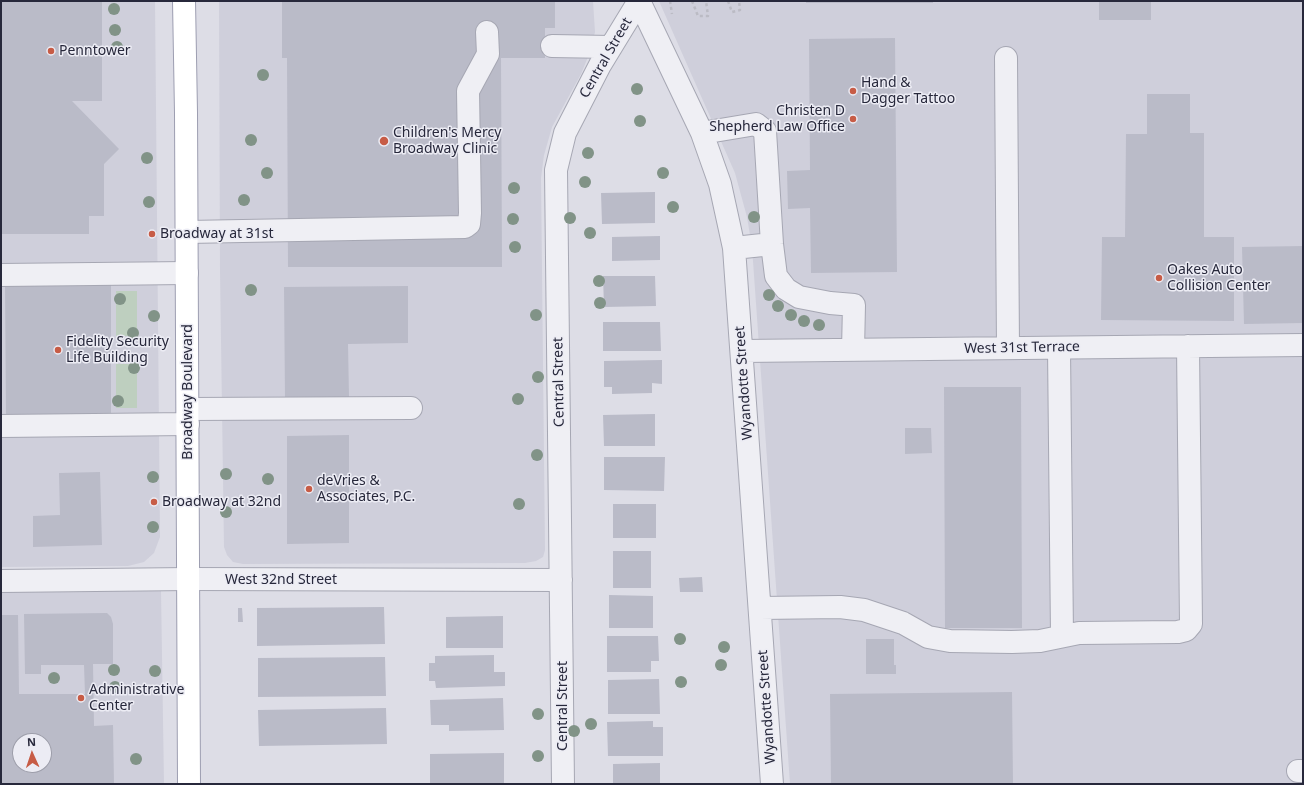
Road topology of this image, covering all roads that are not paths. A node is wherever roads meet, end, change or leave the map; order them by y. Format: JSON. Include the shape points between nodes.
{"nodes":[{"id":1,"x":184,"y":1,"type":"edge"},
{"id":2,"x":639,"y":1,"type":"edge"},
{"id":3,"x":487,"y":32,"type":"dead end"},
{"id":4,"x":552,"y":46,"type":"dead end"},
{"id":5,"x":611,"y":46,"type":"junction"},
{"id":6,"x":1006,"y":58,"type":"dead end"},
{"id":7,"x":702,"y":133,"type":"junction"},
{"id":8,"x":187,"y":232,"type":"junction"},
{"id":9,"x":772,"y":244,"type":"junction"},
{"id":10,"x":734,"y":248,"type":"junction"},
{"id":11,"x":187,"y":273,"type":"junction"},
{"id":12,"x":1,"y":275,"type":"edge"},
{"id":13,"x":1188,"y":346,"type":"junction"},
{"id":14,"x":1303,"y":346,"type":"edge"},
{"id":15,"x":1008,"y":348,"type":"junction"},
{"id":16,"x":1059,"y":348,"type":"junction"},
{"id":17,"x":853,"y":350,"type":"junction"},
{"id":18,"x":742,"y":351,"type":"junction"},
{"id":19,"x":411,"y":408,"type":"dead end"},
{"id":20,"x":188,"y":416,"type":"junction"},
{"id":21,"x":1,"y":426,"type":"edge"},
{"id":22,"x":188,"y":580,"type":"junction"},
{"id":23,"x":562,"y":580,"type":"junction"},
{"id":24,"x":1,"y":581,"type":"edge"},
{"id":25,"x":760,"y":608,"type":"junction"},
{"id":26,"x":1062,"y":636,"type":"junction"},
{"id":27,"x":189,"y":784,"type":"edge"},
{"id":28,"x":563,"y":784,"type":"edge"},
{"id":29,"x":772,"y":784,"type":"edge"}],
"edges":[{"from":1,"to":8,"type":"main road","name":"Broadway Boulevard"},
{"from":2,"to":5,"type":"street","name":"Central Street"},
{"from":2,"to":7,"type":"street","name":"Wyandotte Street"},
{"from":3,"to":8,"type":"street","via":[[488,54],[468,91],[470,213],[469,224],[465,227]]},
{"from":4,"to":5,"type":"street"},
{"from":5,"to":23,"type":"street","name":"Central Street","via":[[565,132],[556,170]]},
{"from":6,"to":15,"type":"street"},
{"from":7,"to":9,"type":"street","via":[[756,124],[765,131]]},
{"from":7,"to":10,"type":"street","name":"Wyandotte Street","via":[[720,184]]},
{"from":8,"to":11,"type":"main road","name":"Broadway Boulevard"},
{"from":9,"to":10,"type":"street"},
{"from":9,"to":17,"type":"street","via":[[776,276],[786,289],[799,297],[854,305]]},
{"from":10,"to":18,"type":"street","name":"Wyandotte Street"},
{"from":11,"to":12,"type":"street"},
{"from":11,"to":20,"type":"main road","name":"Broadway Boulevard"},
{"from":13,"to":14,"type":"street","name":"West 31st Terrace"},
{"from":13,"to":16,"type":"street","name":"West 31st Terrace"},
{"from":13,"to":26,"type":"street","via":[[1191,624],[1186,630],[1178,632],[1079,633]]},
{"from":15,"to":16,"type":"street","name":"West 31st Terrace"},
{"from":15,"to":17,"type":"street","name":"West 31st Terrace"},
{"from":16,"to":26,"type":"street"},
{"from":17,"to":18,"type":"street","name":"West 31st Terrace"},
{"from":18,"to":25,"type":"street","name":"Wyandotte Street"},
{"from":19,"to":20,"type":"street"},
{"from":20,"to":21,"type":"street"},
{"from":20,"to":22,"type":"main road","name":"Broadway Boulevard"},
{"from":22,"to":23,"type":"street","name":"West 32nd Street"},
{"from":22,"to":24,"type":"street","name":"West 32nd Street"},
{"from":22,"to":27,"type":"main road","name":"Broadway Boulevard"},
{"from":23,"to":28,"type":"street","name":"Central Street"},
{"from":25,"to":26,"type":"street","via":[[840,606],[864,610],[903,623],[928,638],[950,641],[1012,642]]},
{"from":25,"to":29,"type":"street","name":"Wyandotte Street"}]}
